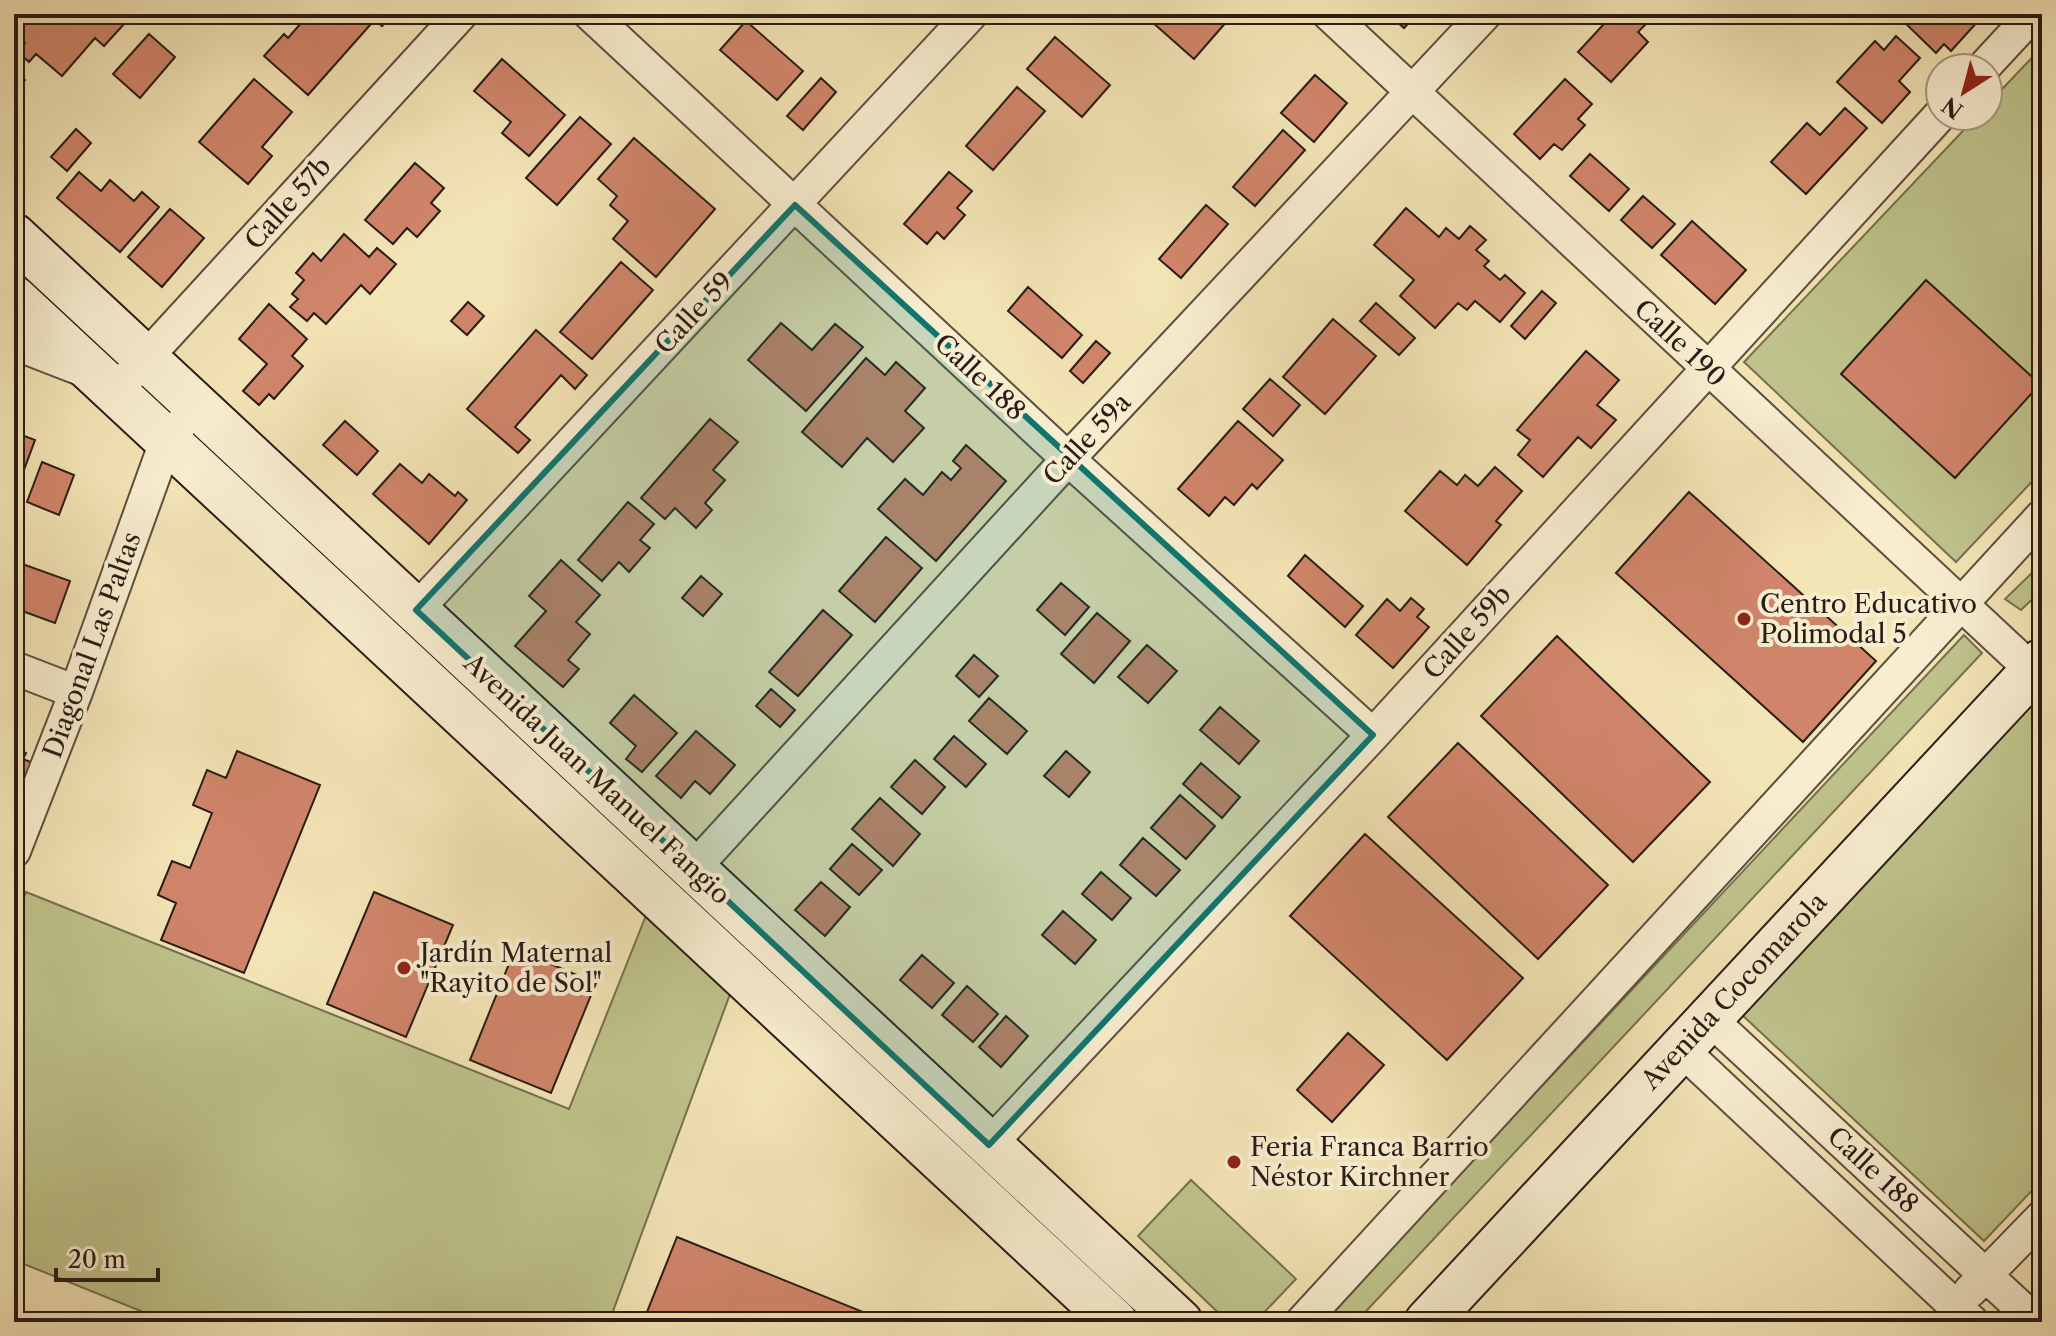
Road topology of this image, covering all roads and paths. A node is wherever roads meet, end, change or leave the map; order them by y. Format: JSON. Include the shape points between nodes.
{"nodes":[{"id":1,"x":461,"y":14,"type":"edge"},
{"id":2,"x":590,"y":14,"type":"edge"},
{"id":3,"x":971,"y":14,"type":"edge"},
{"id":4,"x":1329,"y":14,"type":"edge"},
{"id":5,"x":1485,"y":14,"type":"edge"},
{"id":6,"x":2033,"y":14,"type":"edge"},
{"id":7,"x":1998,"y":52,"type":"edge"},
{"id":8,"x":1411,"y":91,"type":"junction"},
{"id":9,"x":1924,"y":132,"type":"edge"},
{"id":10,"x":795,"y":205,"type":"junction"},
{"id":11,"x":14,"y":236,"type":"edge"},
{"id":12,"x":14,"y":298,"type":"edge"},
{"id":13,"x":14,"y":343,"type":"edge"},
{"id":14,"x":145,"y":359,"type":"junction"},
{"id":15,"x":1707,"y":369,"type":"junction"},
{"id":16,"x":105,"y":382,"type":"junction"},
{"id":17,"x":197,"y":406,"type":"junction"},
{"id":18,"x":167,"y":439,"type":"junction"},
{"id":19,"x":1068,"y":459,"type":"junction"},
{"id":20,"x":2042,"y":516,"type":"edge"},
{"id":21,"x":1960,"y":604,"type":"junction"},
{"id":22,"x":416,"y":610,"type":"junction"},
{"id":23,"x":2037,"y":666,"type":"edge"},
{"id":24,"x":14,"y":668,"type":"edge"},
{"id":25,"x":76,"y":692,"type":"junction"},
{"id":26,"x":1373,"y":735,"type":"junction"},
{"id":27,"x":14,"y":851,"type":"edge"},
{"id":28,"x":693,"y":869,"type":"junction"},
{"id":29,"x":1695,"y":1034,"type":"junction"},
{"id":30,"x":989,"y":1145,"type":"junction"},
{"id":31,"x":2042,"y":1217,"type":"edge"},
{"id":32,"x":1986,"y":1275,"type":"junction"},
{"id":33,"x":1956,"y":1317,"type":"edge"},
{"id":34,"x":1115,"y":1322,"type":"edge"},
{"id":35,"x":1180,"y":1322,"type":"edge"},
{"id":36,"x":1302,"y":1322,"type":"edge"},
{"id":37,"x":1427,"y":1322,"type":"edge"},
{"id":38,"x":2036,"y":1322,"type":"edge"}],
"edges":[{"from":1,"to":14,"type":"street","name":"Calle 57b"},
{"from":2,"to":10,"type":"street","name":"Calle 188"},
{"from":3,"to":10,"type":"street","name":"Calle 59"},
{"from":4,"to":8,"type":"street","name":"Calle 190"},
{"from":5,"to":8,"type":"street","name":"Calle 59a"},
{"from":6,"to":7,"type":"street"},
{"from":8,"to":15,"type":"street","name":"Calle 190"},
{"from":8,"to":19,"type":"street","name":"Calle 59a"},
{"from":9,"to":15,"type":"street","name":"Calle 59b"},
{"from":10,"to":19,"type":"street","name":"Calle 188"},
{"from":10,"to":22,"type":"street","name":"Calle 59"},
{"from":11,"to":14,"type":"main road","name":"Avenida Juan Manuel Fangio"},
{"from":12,"to":16,"type":"main road","name":"Avenida Juan Manuel Fangio"},
{"from":13,"to":16,"type":"street"},
{"from":14,"to":16,"type":"street","name":"Calle 57b"},
{"from":14,"to":17,"type":"main road","name":"Avenida Juan Manuel Fangio"},
{"from":15,"to":21,"type":"street","name":"Calle 190"},
{"from":15,"to":26,"type":"street","name":"Calle 59b"},
{"from":16,"to":18,"type":"main road","name":"Avenida Juan Manuel Fangio"},
{"from":17,"to":18,"type":"street"},
{"from":17,"to":22,"type":"main road","name":"Avenida Juan Manuel Fangio"},
{"from":18,"to":25,"type":"street","name":"Diagonal Las Paltas"},
{"from":18,"to":34,"type":"main road","name":"Avenida Juan Manuel Fangio"},
{"from":19,"to":26,"type":"street","name":"Calle 188"},
{"from":19,"to":28,"type":"street","name":"Calle 59a"},
{"from":20,"to":21,"type":"street"},
{"from":21,"to":23,"type":"street","name":"Calle 190"},
{"from":21,"to":36,"type":"street"},
{"from":22,"to":28,"type":"main road","name":"Avenida Juan Manuel Fangio"},
{"from":23,"to":29,"type":"main road","name":"Avenida Cocomarola"},
{"from":24,"to":25,"type":"street"},
{"from":25,"to":27,"type":"street","name":"Diagonal Las Paltas"},
{"from":26,"to":30,"type":"street","name":"Calle 59b"},
{"from":28,"to":30,"type":"main road","name":"Avenida Juan Manuel Fangio"},
{"from":29,"to":32,"type":"street","name":"Calle 188"},
{"from":29,"to":33,"type":"street","name":"Calle 188"},
{"from":29,"to":37,"type":"main road","name":"Avenida Cocomarola"},
{"from":30,"to":35,"type":"main road","name":"Avenida Juan Manuel Fangio"},
{"from":31,"to":32,"type":"street"},
{"from":32,"to":33,"type":"street"},
{"from":32,"to":38,"type":"street","name":"Calle 188"}]}
